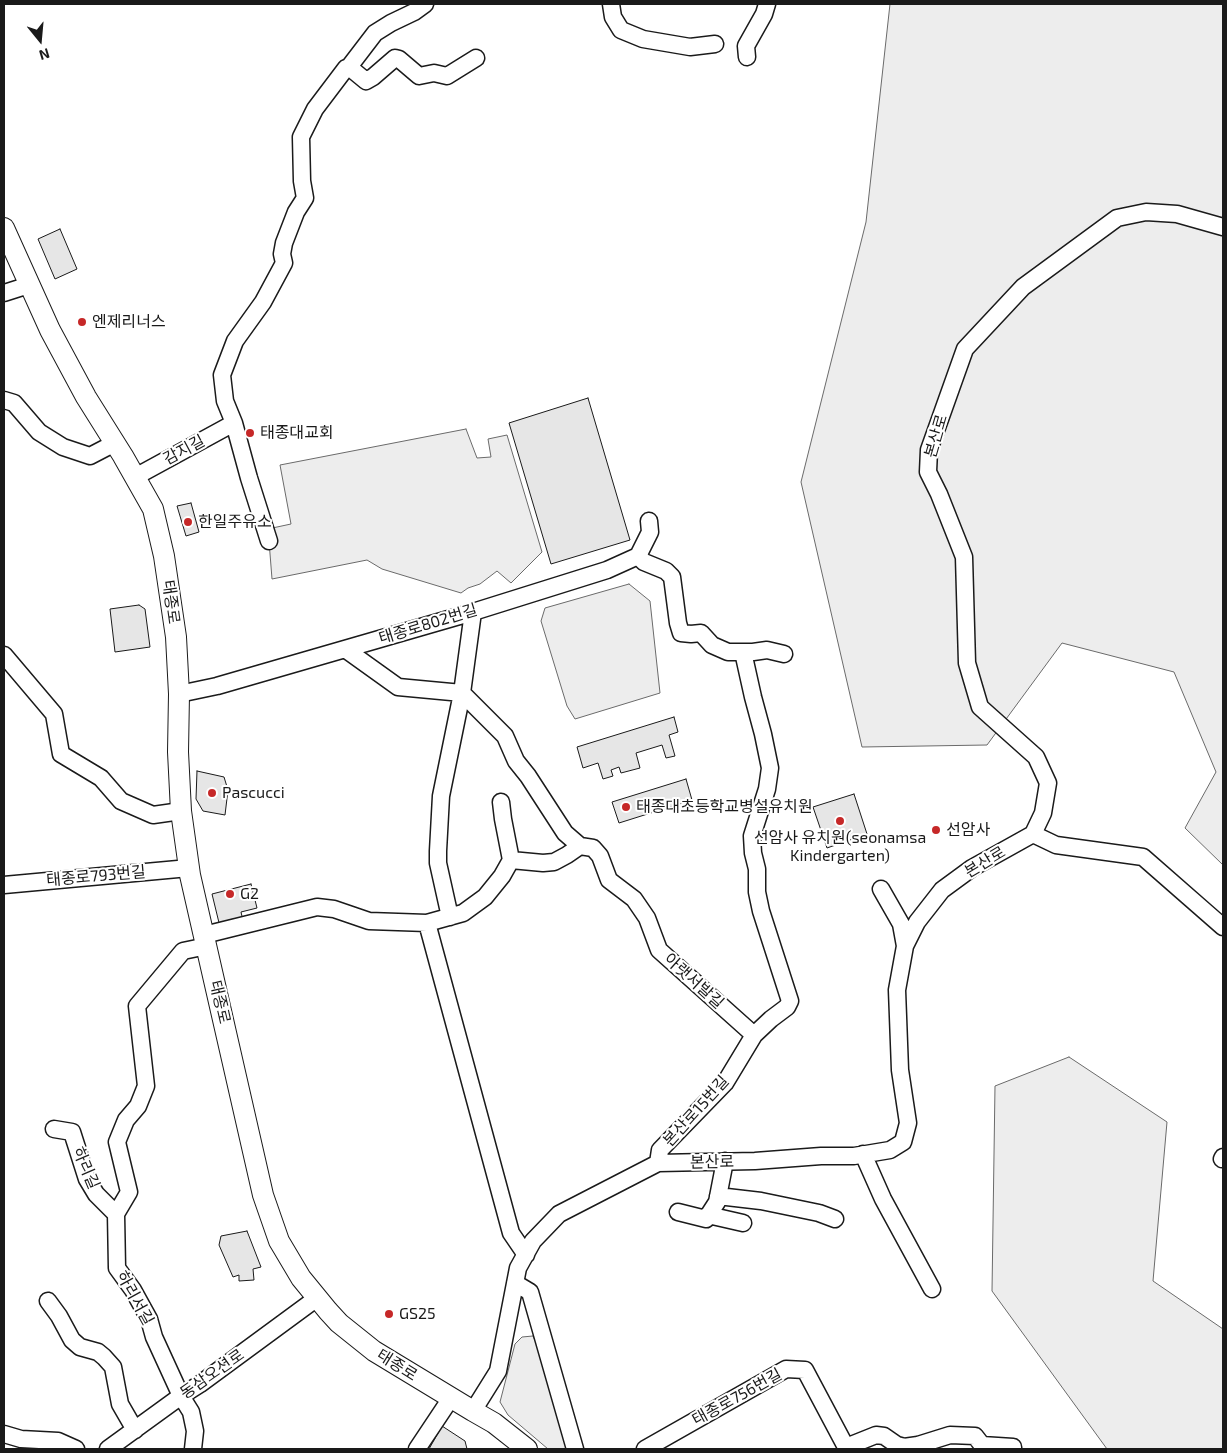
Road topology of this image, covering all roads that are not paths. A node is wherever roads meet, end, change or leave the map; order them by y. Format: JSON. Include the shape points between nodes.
{"nodes":[{"id":1,"x":425,"y":4,"type":"edge"},
{"id":2,"x":611,"y":4,"type":"edge"},
{"id":3,"x":767,"y":4,"type":"edge"},
{"id":4,"x":715,"y":44,"type":"dead end"},
{"id":5,"x":747,"y":57,"type":"dead end"},
{"id":6,"x":476,"y":58,"type":"dead end"},
{"id":7,"x":348,"y":67,"type":"junction"},
{"id":8,"x":1223,"y":227,"type":"edge"},
{"id":9,"x":4,"y":228,"type":"edge"},
{"id":10,"x":29,"y":285,"type":"junction"},
{"id":11,"x":4,"y":293,"type":"edge"},
{"id":12,"x":4,"y":400,"type":"edge"},
{"id":13,"x":234,"y":424,"type":"junction"},
{"id":14,"x":115,"y":443,"type":"junction"},
{"id":15,"x":135,"y":477,"type":"junction"},
{"id":16,"x":649,"y":521,"type":"dead end"},
{"id":17,"x":269,"y":541,"type":"dead end"},
{"id":18,"x":638,"y":556,"type":"junction"},
{"id":19,"x":473,"y":612,"type":"junction"},
{"id":20,"x":345,"y":649,"type":"junction"},
{"id":21,"x":743,"y":652,"type":"junction"},
{"id":22,"x":784,"y":654,"type":"dead end"},
{"id":23,"x":4,"y":655,"type":"edge"},
{"id":24,"x":462,"y":693,"type":"junction"},
{"id":25,"x":179,"y":694,"type":"junction"},
{"id":26,"x":501,"y":802,"type":"dead end"},
{"id":27,"x":180,"y":811,"type":"junction"},
{"id":28,"x":1033,"y":834,"type":"junction"},
{"id":29,"x":586,"y":847,"type":"junction"},
{"id":30,"x":511,"y":860,"type":"junction"},
{"id":31,"x":189,"y":868,"type":"junction"},
{"id":32,"x":4,"y":885,"type":"edge"},
{"id":33,"x":881,"y":889,"type":"dead end"},
{"id":34,"x":450,"y":917,"type":"junction"},
{"id":35,"x":427,"y":923,"type":"junction"},
{"id":36,"x":1223,"y":927,"type":"edge"},
{"id":37,"x":206,"y":941,"type":"junction"},
{"id":38,"x":905,"y":946,"type":"junction"},
{"id":39,"x":754,"y":1035,"type":"junction"},
{"id":40,"x":54,"y":1129,"type":"dead end"},
{"id":41,"x":863,"y":1154,"type":"junction"},
{"id":42,"x":725,"y":1161,"type":"junction"},
{"id":43,"x":658,"y":1163,"type":"junction"},
{"id":44,"x":718,"y":1196,"type":"junction"},
{"id":45,"x":678,"y":1212,"type":"dead end"},
{"id":46,"x":116,"y":1214,"type":"junction"},
{"id":47,"x":708,"y":1215,"type":"junction"},
{"id":48,"x":835,"y":1219,"type":"dead end"},
{"id":49,"x":743,"y":1223,"type":"dead end"},
{"id":50,"x":526,"y":1255,"type":"junction"},
{"id":51,"x":515,"y":1283,"type":"junction"},
{"id":52,"x":932,"y":1289,"type":"dead end"},
{"id":53,"x":317,"y":1298,"type":"junction"},
{"id":54,"x":48,"y":1301,"type":"dead end"},
{"id":55,"x":181,"y":1396,"type":"junction"},
{"id":56,"x":450,"y":1398,"type":"junction"},
{"id":57,"x":473,"y":1411,"type":"junction"},
{"id":58,"x":134,"y":1430,"type":"junction"},
{"id":59,"x":4,"y":1434,"type":"edge"},
{"id":60,"x":982,"y":1447,"type":"edge"},
{"id":61,"x":847,"y":1448,"type":"edge"},
{"id":62,"x":76,"y":1449,"type":"edge"},
{"id":63,"x":108,"y":1449,"type":"edge"},
{"id":64,"x":193,"y":1449,"type":"edge"},
{"id":65,"x":417,"y":1449,"type":"edge"},
{"id":66,"x":527,"y":1449,"type":"edge"},
{"id":67,"x":575,"y":1449,"type":"edge"},
{"id":68,"x":645,"y":1449,"type":"edge"},
{"id":69,"x":1013,"y":1449,"type":"edge"}],
"edges":[{"from":1,"to":7,"type":"street","via":[[375,33]]},
{"from":2,"to":4,"type":"street","via":[[613,17],[621,30],[636,36],[690,47]]},
{"from":3,"to":5,"type":"street","via":[[746,46]]},
{"from":6,"to":7,"type":"street","via":[[447,76],[434,73],[419,76],[395,58],[366,80]]},
{"from":7,"to":13,"type":"street","via":[[315,109],[301,137],[304,198],[284,243],[284,263],[264,302],[235,341],[222,375],[225,401]]},
{"from":8,"to":28,"type":"street","name":"본산로","via":[[1177,214],[1146,212],[1117,218],[1023,287],[965,349],[929,450],[928,472],[964,557],[967,662],[980,707],[1036,757],[1048,783],[1043,813]]},
{"from":9,"to":10,"type":"main road","name":"태종로"},
{"from":10,"to":11,"type":"street"},
{"from":10,"to":14,"type":"main road","name":"태종로","via":[[77,380]]},
{"from":12,"to":14,"type":"street","via":[[14,403],[39,432],[63,447],[90,456]]},
{"from":13,"to":15,"type":"street","name":"감지길"},
{"from":13,"to":17,"type":"street"},
{"from":14,"to":15,"type":"main road","name":"태종로"},
{"from":15,"to":25,"type":"main road","name":"태종로","via":[[153,509],[164,556],[176,636]]},
{"from":16,"to":18,"type":"street","via":[[650,532]]},
{"from":18,"to":19,"type":"street","name":"태종로802번길","via":[[607,570]]},
{"from":18,"to":21,"type":"street","via":[[672,577],[681,632],[700,633],[712,645],[728,652]]},
{"from":19,"to":20,"type":"street","name":"태종로802번길"},
{"from":19,"to":24,"type":"street"},
{"from":20,"to":24,"type":"street","via":[[398,687]]},
{"from":20,"to":25,"type":"street","name":"태종로802번길"},
{"from":21,"to":22,"type":"street","via":[[768,650]]},
{"from":21,"to":39,"type":"street","name":"본산로15번길","via":[[770,768],[752,836],[757,892],[790,1001],[788,1007]]},
{"from":23,"to":27,"type":"street","via":[[54,714],[61,754],[101,778],[121,801],[153,815]]},
{"from":24,"to":29,"type":"street","name":"아랫서발길","via":[[505,736],[516,761],[565,833]]},
{"from":24,"to":34,"type":"street","via":[[441,796],[438,851]]},
{"from":25,"to":27,"type":"main road","name":"태종로"},
{"from":26,"to":30,"type":"street"},
{"from":27,"to":31,"type":"main road","name":"태종로"},
{"from":28,"to":36,"type":"street","via":[[1056,845],[1142,857]]},
{"from":28,"to":38,"type":"street","name":"본산로","via":[[972,868],[942,890],[917,922]]},
{"from":29,"to":30,"type":"street","via":[[554,862],[542,864]]},
{"from":29,"to":39,"type":"street","name":"아랫서발길","via":[[600,856],[609,880],[634,899],[647,918],[659,950]]},
{"from":30,"to":34,"type":"street","via":[[485,898],[463,913]]},
{"from":31,"to":32,"type":"street","name":"태종로793번길"},
{"from":31,"to":37,"type":"main road","name":"태종로"},
{"from":33,"to":38,"type":"street","via":[[901,924]]},
{"from":34,"to":35,"type":"street"},
{"from":35,"to":37,"type":"street","via":[[368,921],[334,909],[317,907]]},
{"from":35,"to":50,"type":"street","via":[[510,1233]]},
{"from":37,"to":46,"type":"street","via":[[184,951],[137,1006],[146,1086],[117,1142],[129,1192]]},
{"from":37,"to":53,"type":"main road","name":"태종로","via":[[263,1195],[279,1241]]},
{"from":38,"to":41,"type":"street","name":"본산로","via":[[897,990],[900,1070],[908,1123],[903,1142],[890,1150]]},
{"from":39,"to":43,"type":"street","name":"본산로15번길","via":[[725,1083],[660,1150]]},
{"from":40,"to":46,"type":"street","name":"하리길","via":[[72,1132],[87,1179],[96,1194]]},
{"from":41,"to":42,"type":"street","name":"본산로"},
{"from":41,"to":52,"type":"street"},
{"from":42,"to":43,"type":"street","name":"본산로"},
{"from":42,"to":44,"type":"street"},
{"from":43,"to":50,"type":"street","name":"본산로","via":[[559,1214],[533,1241]]},
{"from":44,"to":47,"type":"street"},
{"from":44,"to":48,"type":"street","via":[[761,1200]]},
{"from":45,"to":47,"type":"street","via":[[706,1219]]},
{"from":46,"to":55,"type":"street","name":"하리서길","via":[[117,1268],[149,1319]]},
{"from":47,"to":49,"type":"street"},
{"from":50,"to":51,"type":"street","name":"본산로","via":[[518,1268]]},
{"from":51,"to":57,"type":"street","name":"본산로","via":[[498,1372]]},
{"from":51,"to":67,"type":"street","via":[[530,1292]]},
{"from":53,"to":55,"type":"street","name":"동삼오션로"},
{"from":53,"to":56,"type":"main road","name":"태종로","via":[[339,1322],[374,1351]]},
{"from":54,"to":58,"type":"street","via":[[72,1340],[80,1347],[98,1352],[113,1367],[120,1404]]},
{"from":55,"to":58,"type":"street","name":"동삼오션로"},
{"from":55,"to":64,"type":"street","name":"하리서길","via":[[191,1412],[195,1431]]},
{"from":56,"to":57,"type":"main road","name":"태종로"},
{"from":56,"to":65,"type":"street"},
{"from":57,"to":66,"type":"main road","name":"태종로","via":[[494,1422]]},
{"from":58,"to":63,"type":"street","name":"동삼오션로"},
{"from":59,"to":62,"type":"street","via":[[21,1439],[58,1441]]},
{"from":60,"to":61,"type":"street","via":[[975,1436],[950,1435],[904,1447],[876,1435]]},
{"from":60,"to":69,"type":"street"},
{"from":61,"to":68,"type":"street","name":"태종로756번길","via":[[805,1370],[786,1369]]}]}
